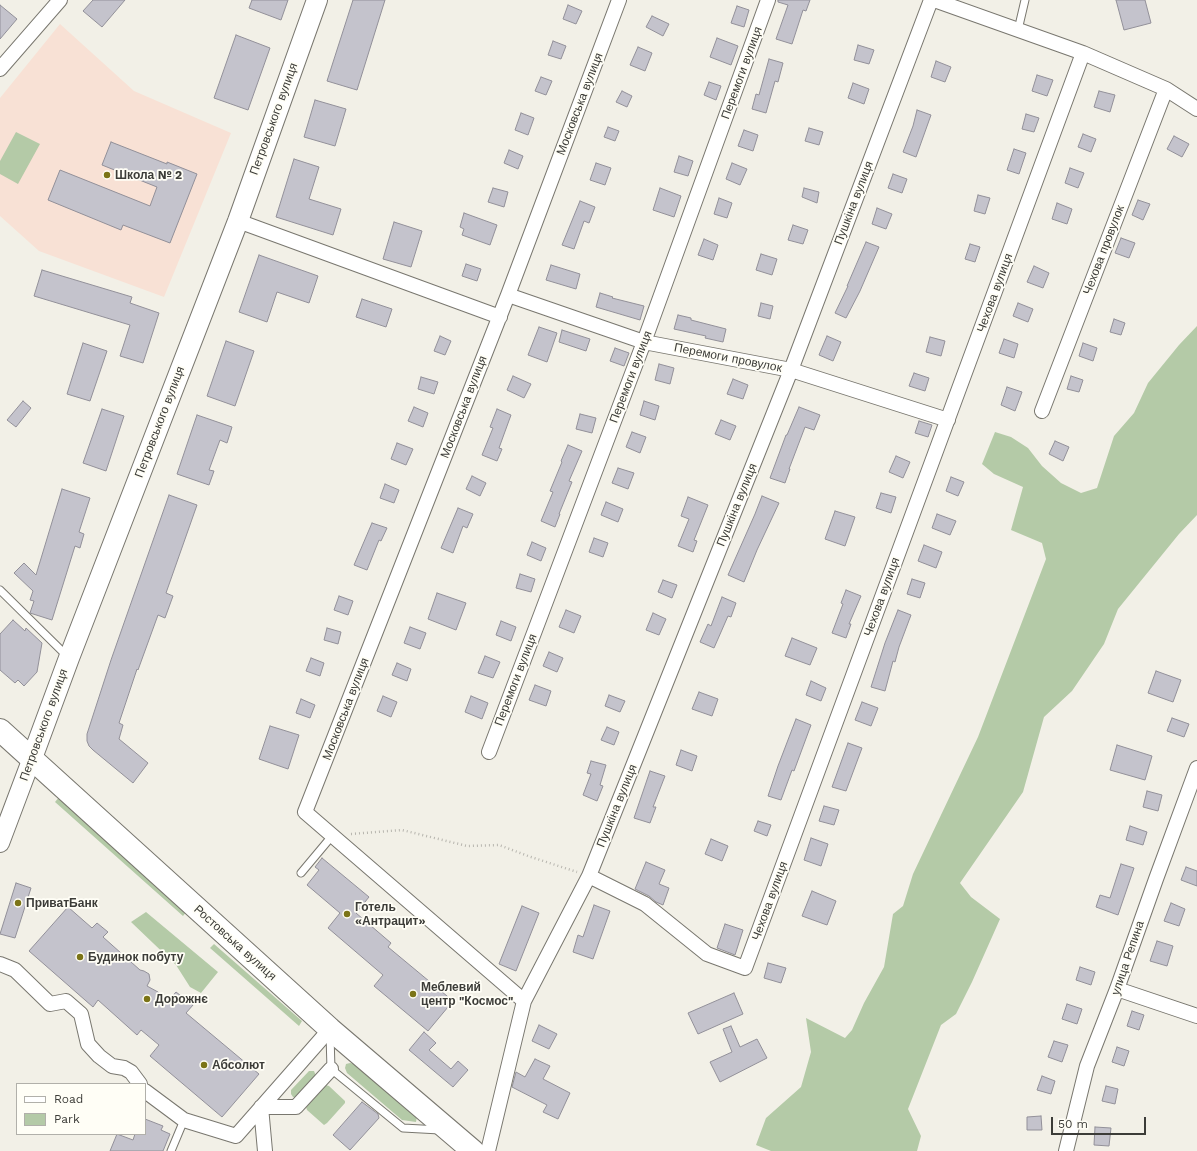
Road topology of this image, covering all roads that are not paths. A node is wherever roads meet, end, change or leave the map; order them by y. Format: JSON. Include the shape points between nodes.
{"nodes":[{"id":1,"x":60,"y":0,"type":"edge"},
{"id":2,"x":317,"y":0,"type":"edge"},
{"id":3,"x":619,"y":0,"type":"edge"},
{"id":4,"x":768,"y":0,"type":"edge"},
{"id":5,"x":931,"y":0,"type":"edge"},
{"id":6,"x":934,"y":0,"type":"edge"},
{"id":7,"x":1025,"y":0,"type":"edge"},
{"id":8,"x":1018,"y":30,"type":"junction"},
{"id":9,"x":1083,"y":53,"type":"junction"},
{"id":10,"x":0,"y":69,"type":"edge"},
{"id":11,"x":1166,"y":89,"type":"junction"},
{"id":12,"x":1197,"y":109,"type":"edge"},
{"id":13,"x":238,"y":221,"type":"junction"},
{"id":14,"x":508,"y":295,"type":"junction"},
{"id":15,"x":500,"y":317,"type":"junction"},
{"id":16,"x":644,"y":342,"type":"junction"},
{"id":17,"x":791,"y":370,"type":"junction"},
{"id":18,"x":1042,"y":411,"type":"dead end"},
{"id":19,"x":948,"y":420,"type":"junction"},
{"id":20,"x":0,"y":590,"type":"edge"},
{"id":21,"x":68,"y":658,"type":"junction"},
{"id":22,"x":0,"y":730,"type":"edge"},
{"id":23,"x":488,"y":752,"type":"dead end"},
{"id":24,"x":32,"y":758,"type":"junction"},
{"id":25,"x":1197,"y":768,"type":"edge"},
{"id":26,"x":332,"y":836,"type":"junction"},
{"id":27,"x":0,"y":843,"type":"edge"},
{"id":28,"x":301,"y":873,"type":"dead end"},
{"id":29,"x":589,"y":876,"type":"junction"},
{"id":30,"x":0,"y":964,"type":"edge"},
{"id":31,"x":1117,"y":989,"type":"junction"},
{"id":32,"x":524,"y":1001,"type":"junction"},
{"id":33,"x":1197,"y":1016,"type":"edge"},
{"id":34,"x":330,"y":1029,"type":"junction"},
{"id":35,"x":331,"y":1069,"type":"junction"},
{"id":36,"x":139,"y":1083,"type":"edge"},
{"id":37,"x":146,"y":1092,"type":"edge"},
{"id":38,"x":260,"y":1107,"type":"junction"},
{"id":39,"x":184,"y":1120,"type":"junction"},
{"id":40,"x":451,"y":1131,"type":"junction"},
{"id":41,"x":171,"y":1151,"type":"edge"},
{"id":42,"x":265,"y":1151,"type":"edge"},
{"id":43,"x":473,"y":1151,"type":"edge"},
{"id":44,"x":488,"y":1151,"type":"edge"},
{"id":45,"x":1066,"y":1151,"type":"edge"}],
"edges":[{"from":1,"to":10,"type":"street"},
{"from":2,"to":13,"type":"main road","name":"Петровського вулиця"},
{"from":3,"to":14,"type":"street","name":"Московська вулиця"},
{"from":4,"to":16,"type":"street","name":"Перемоги вулиця"},
{"from":5,"to":17,"type":"street","name":"Пушкіна вулиця"},
{"from":6,"to":8,"type":"street"},
{"from":7,"to":8,"type":"lane"},
{"from":8,"to":9,"type":"street"},
{"from":9,"to":11,"type":"street"},
{"from":9,"to":19,"type":"street","name":"Чехова вулиця"},
{"from":11,"to":12,"type":"street"},
{"from":11,"to":18,"type":"street","name":"Чехова провулок"},
{"from":13,"to":15,"type":"street"},
{"from":13,"to":21,"type":"main road","name":"Петровського вулиця"},
{"from":14,"to":15,"type":"street","name":"Московська вулиця"},
{"from":14,"to":16,"type":"street","name":"Перемоги провулок"},
{"from":15,"to":26,"type":"street","name":"Московська вулиця","via":[[305,812]]},
{"from":16,"to":17,"type":"street","name":"Перемоги провулок"},
{"from":16,"to":23,"type":"street","name":"Перемоги вулиця"},
{"from":17,"to":19,"type":"street","name":"Перемоги провулок"},
{"from":17,"to":29,"type":"street","name":"Пушкіна вулиця"},
{"from":19,"to":29,"type":"street","name":"Чехова вулиця","via":[[745,968],[707,954],[645,904]]},
{"from":20,"to":21,"type":"lane"},
{"from":21,"to":24,"type":"main road","name":"Петровського вулиця"},
{"from":22,"to":24,"type":"highway","name":"Ростовська вулиця"},
{"from":24,"to":27,"type":"street","name":"Петровського вулиця"},
{"from":24,"to":34,"type":"highway","name":"Ростовська вулиця"},
{"from":25,"to":31,"type":"street","name":"улица Репина"},
{"from":26,"to":28,"type":"lane"},
{"from":26,"to":32,"type":"street"},
{"from":29,"to":32,"type":"street","name":"Пушкіна вулиця"},
{"from":30,"to":36,"type":"street","via":[[15,970],[50,1004],[66,1001],[81,1014],[88,1044],[112,1066],[132,1072]]},
{"from":31,"to":33,"type":"street"},
{"from":31,"to":45,"type":"street","name":"улица Репина","via":[[1087,1066]]},
{"from":32,"to":44,"type":"street","name":"Пушкіна вулиця"},
{"from":34,"to":35,"type":"lane"},
{"from":34,"to":38,"type":"street"},
{"from":34,"to":40,"type":"highway","name":"Ростовська вулиця"},
{"from":35,"to":38,"type":"street","via":[[296,1107]]},
{"from":35,"to":40,"type":"lane","via":[[403,1128]]},
{"from":37,"to":39,"type":"street"},
{"from":38,"to":39,"type":"street","via":[[236,1136]]},
{"from":38,"to":42,"type":"street"},
{"from":39,"to":41,"type":"lane"},
{"from":40,"to":43,"type":"highway","name":"Ростовська вулиця"}]}
